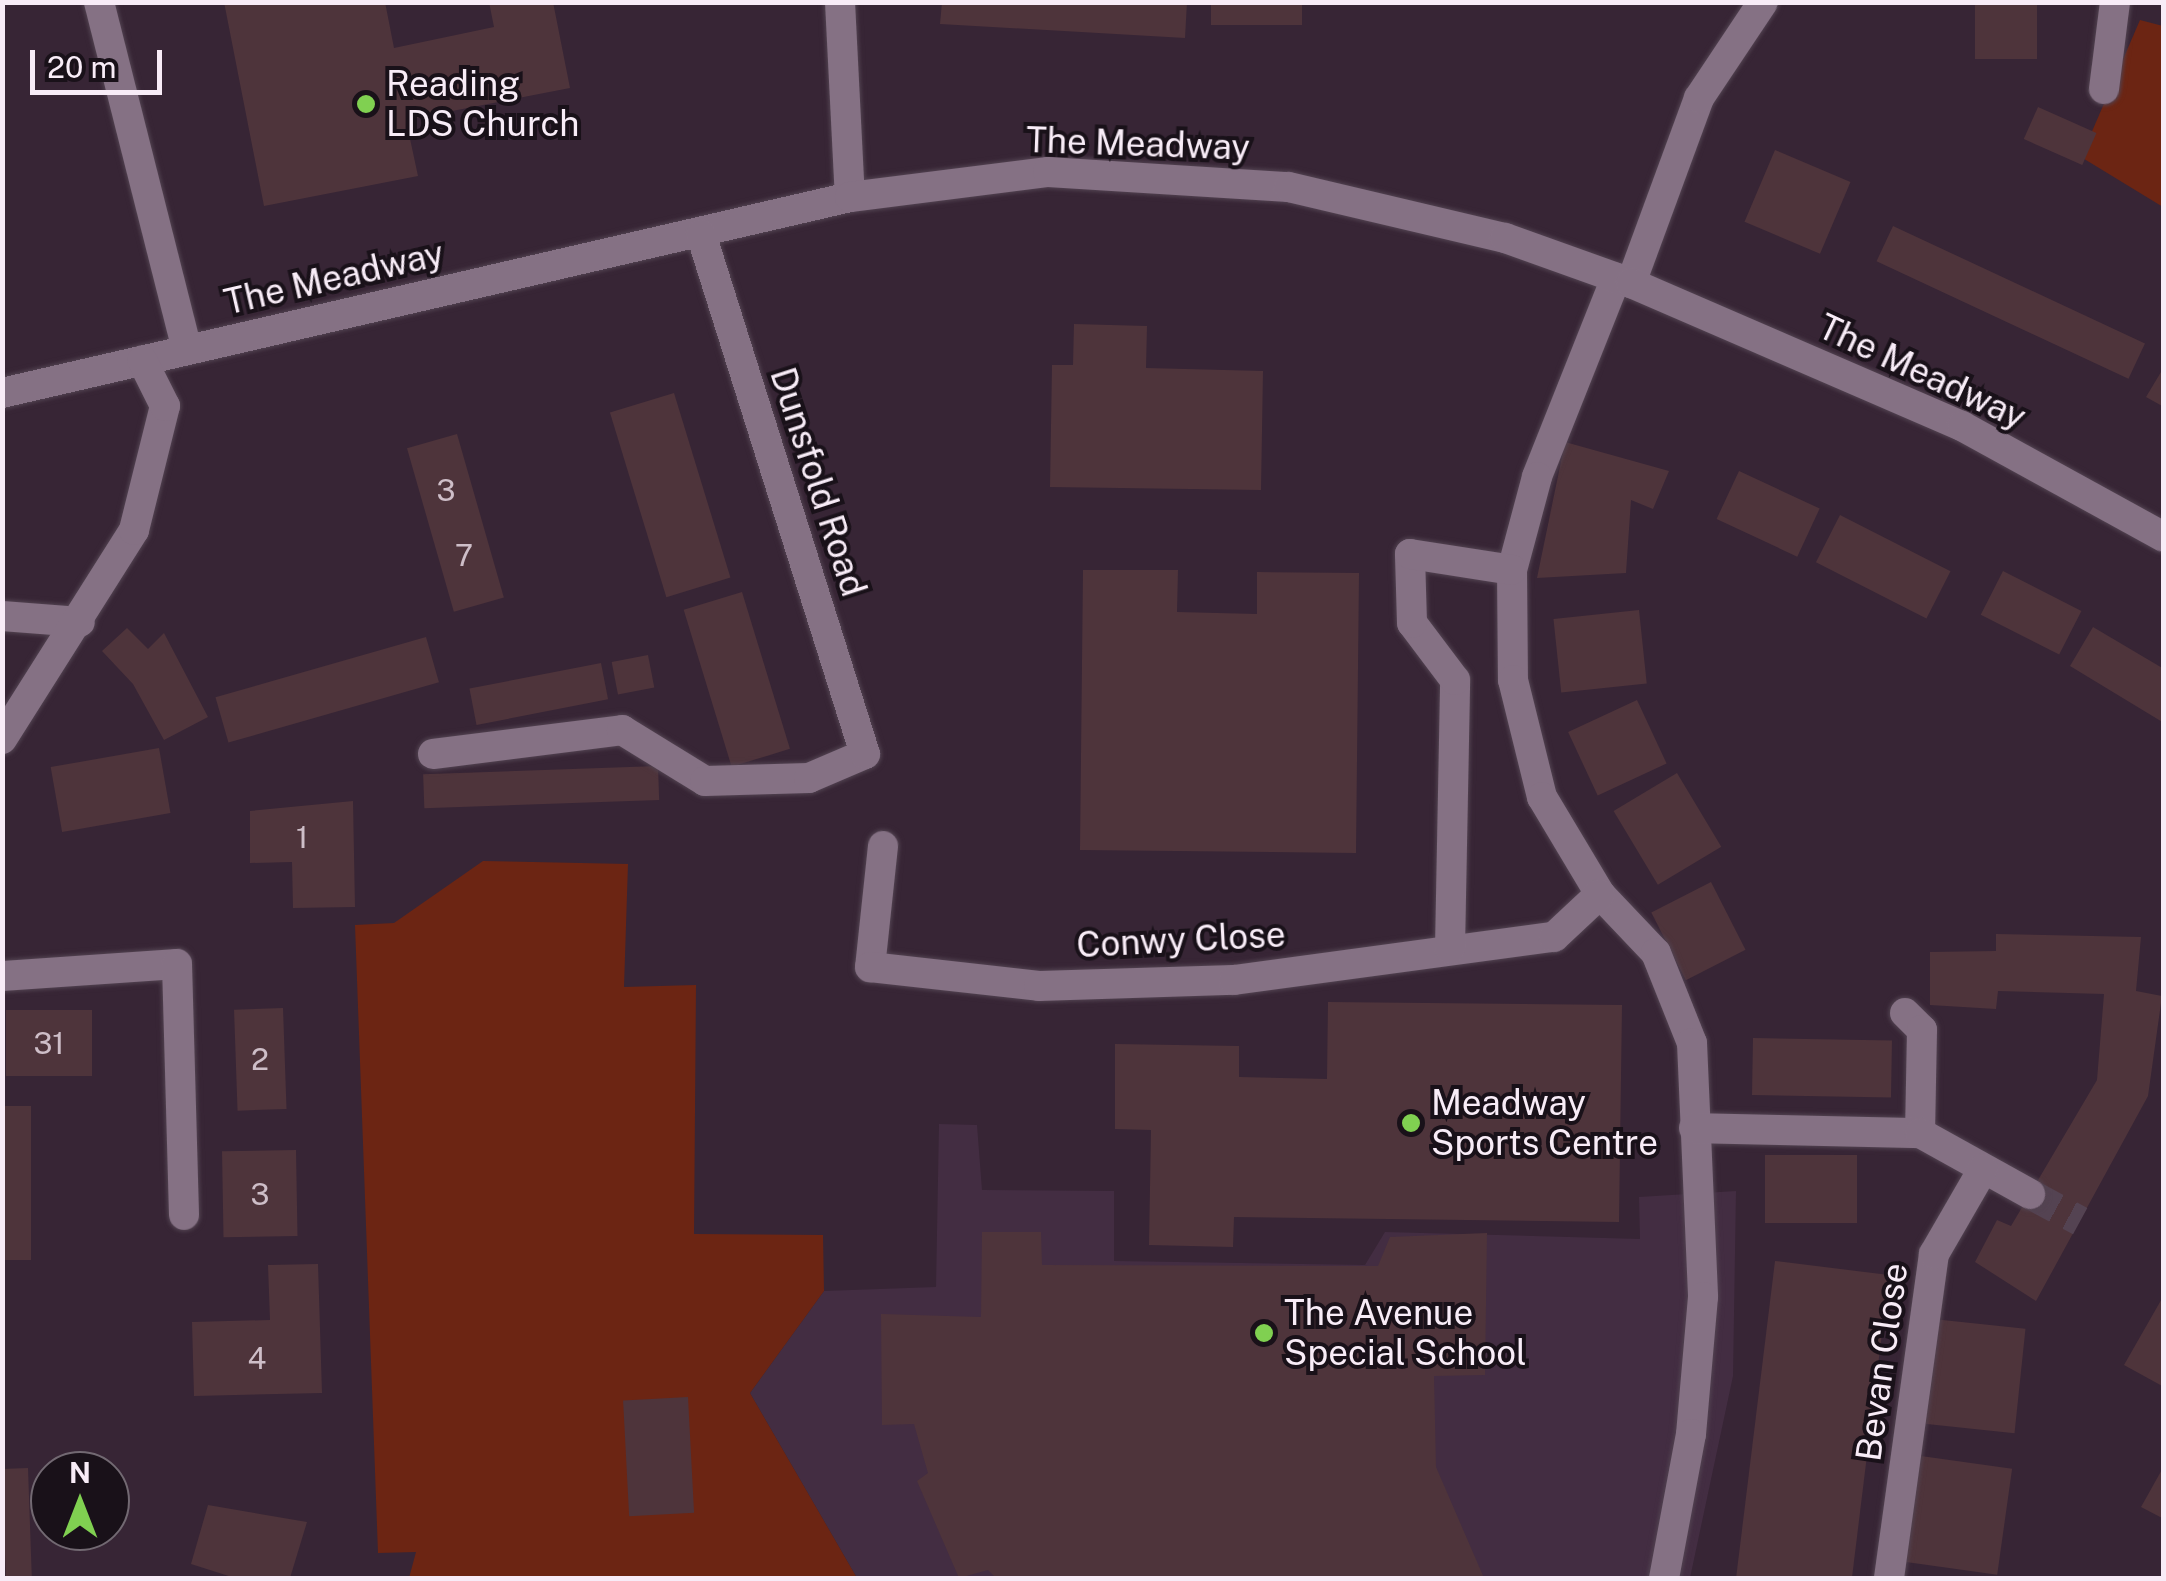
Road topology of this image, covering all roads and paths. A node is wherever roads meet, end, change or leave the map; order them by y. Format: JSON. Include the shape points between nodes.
{"nodes":[{"id":1,"x":99,"y":2,"type":"edge"},
{"id":2,"x":840,"y":2,"type":"edge"},
{"id":3,"x":1763,"y":2,"type":"edge"},
{"id":4,"x":2115,"y":2,"type":"edge"},
{"id":5,"x":2104,"y":89,"type":"dead end"},
{"id":6,"x":850,"y":197,"type":"junction"},
{"id":7,"x":700,"y":234,"type":"junction"},
{"id":8,"x":1624,"y":280,"type":"junction"},
{"id":9,"x":187,"y":349,"type":"junction"},
{"id":10,"x":142,"y":360,"type":"junction"},
{"id":11,"x":2,"y":393,"type":"edge"},
{"id":12,"x":2164,"y":537,"type":"edge"},
{"id":13,"x":1512,"y":570,"type":"junction"},
{"id":14,"x":2,"y":616,"type":"edge"},
{"id":15,"x":80,"y":622,"type":"junction"},
{"id":16,"x":2,"y":739,"type":"edge"},
{"id":17,"x":433,"y":754,"type":"dead end"},
{"id":18,"x":883,"y":846,"type":"dead end"},
{"id":19,"x":1600,"y":894,"type":"junction"},
{"id":20,"x":1450,"y":949,"type":"junction"},
{"id":21,"x":2,"y":976,"type":"edge"},
{"id":22,"x":1905,"y":1014,"type":"dead end"},
{"id":23,"x":1694,"y":1128,"type":"junction"},
{"id":24,"x":1920,"y":1133,"type":"junction"},
{"id":25,"x":1983,"y":1168,"type":"junction"},
{"id":26,"x":2030,"y":1194,"type":"tunnel mouth"},
{"id":27,"x":184,"y":1215,"type":"dead end"},
{"id":28,"x":1664,"y":1578,"type":"edge"},
{"id":29,"x":1889,"y":1578,"type":"edge"}],
"edges":[{"from":1,"to":9,"type":"street"},
{"from":2,"to":6,"type":"street"},
{"from":3,"to":8,"type":"street","via":[[1699,98]]},
{"from":4,"to":5,"type":"street"},
{"from":6,"to":7,"type":"street","name":"The Meadway"},
{"from":6,"to":8,"type":"street","name":"The Meadway","via":[[1048,172],[1289,187],[1505,238]]},
{"from":7,"to":9,"type":"street","name":"The Meadway"},
{"from":7,"to":17,"type":"street","name":"Dunsfold Road","via":[[865,754],[809,778],[705,781],[622,730]]},
{"from":8,"to":12,"type":"street","name":"The Meadway","via":[[1962,426]]},
{"from":8,"to":13,"type":"street","via":[[1537,478]]},
{"from":9,"to":10,"type":"street","name":"The Meadway"},
{"from":10,"to":11,"type":"street","name":"The Meadway"},
{"from":10,"to":15,"type":"street","via":[[165,406],[150,474],[134,530]]},
{"from":13,"to":19,"type":"street","via":[[1513,680],[1542,798]]},
{"from":13,"to":20,"type":"street","via":[[1410,554],[1412,623],[1455,680]]},
{"from":14,"to":15,"type":"street"},
{"from":15,"to":16,"type":"street"},
{"from":18,"to":20,"type":"street","name":"Conwy Close","via":[[870,967],[1039,986],[1234,980]]},
{"from":19,"to":20,"type":"street","name":"Conwy Close","via":[[1554,937]]},
{"from":19,"to":23,"type":"street","via":[[1656,953],[1692,1043]]},
{"from":21,"to":27,"type":"street","via":[[177,964]]},
{"from":22,"to":24,"type":"street","via":[[1922,1030]]},
{"from":23,"to":24,"type":"street"},
{"from":23,"to":28,"type":"street","via":[[1702,1310],[1692,1434]]},
{"from":24,"to":25,"type":"street"},
{"from":25,"to":26,"type":"street"},
{"from":25,"to":29,"type":"street","name":"Bevan Close","via":[[1934,1254]]}]}
